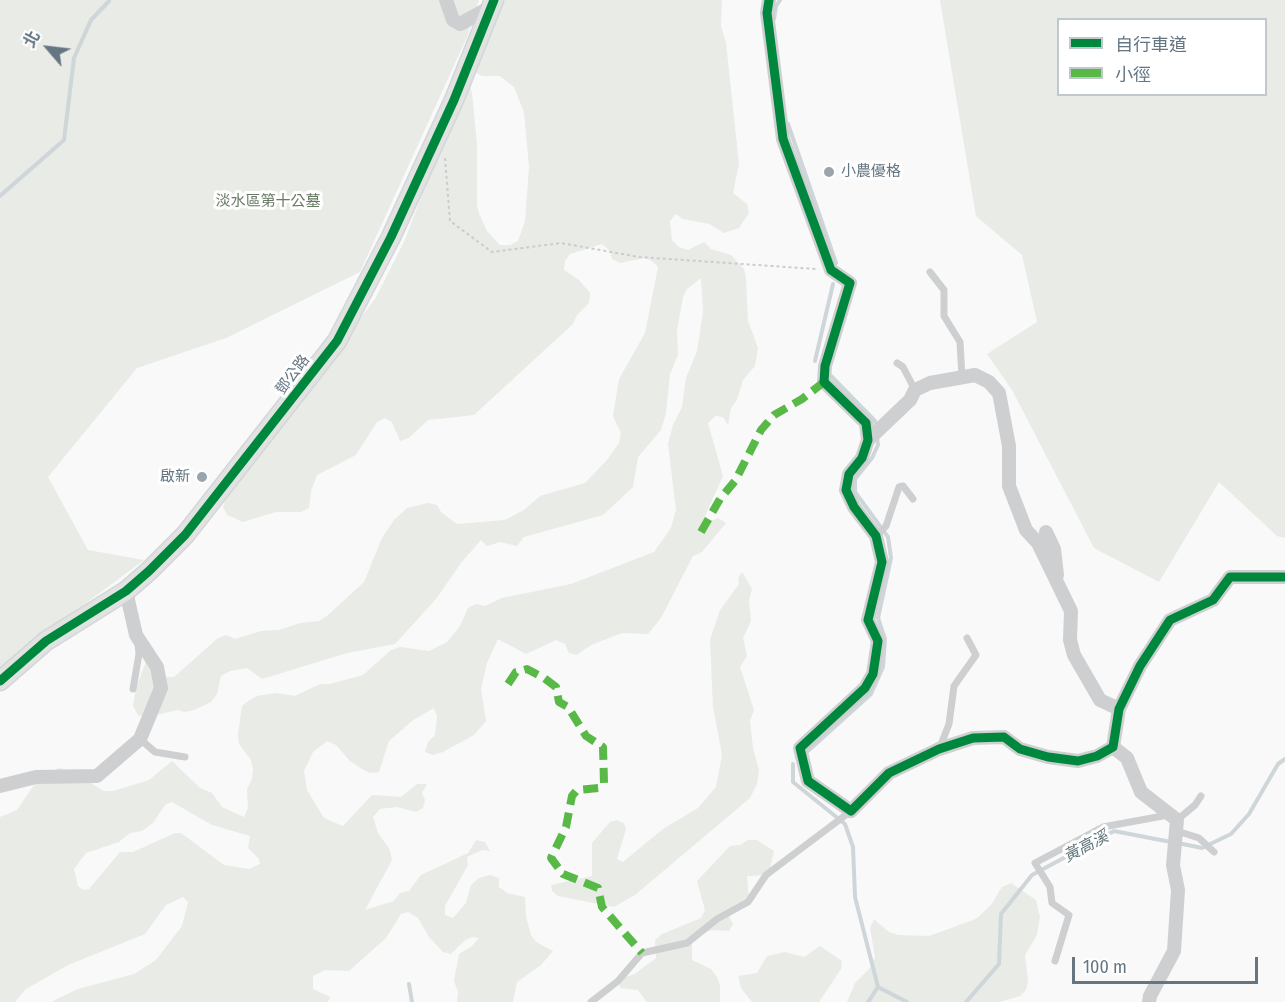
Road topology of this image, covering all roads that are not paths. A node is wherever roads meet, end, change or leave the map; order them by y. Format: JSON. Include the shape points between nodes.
{"nodes":[{"id":1,"x":446,"y":0,"type":"edge"},
{"id":2,"x":769,"y":0,"type":"edge"},
{"id":3,"x":493,"y":4,"type":"edge"},
{"id":4,"x":930,"y":272,"type":"dead end"},
{"id":5,"x":897,"y":363,"type":"dead end"},
{"id":6,"x":962,"y":377,"type":"junction"},
{"id":7,"x":915,"y":390,"type":"junction"},
{"id":8,"x":868,"y":440,"type":"junction"},
{"id":9,"x":913,"y":499,"type":"dead end"},
{"id":10,"x":1046,"y":531,"type":"dead end"},
{"id":11,"x":876,"y":536,"type":"junction"},
{"id":12,"x":1285,"y":577,"type":"edge"},
{"id":13,"x":1059,"y":587,"type":"junction"},
{"id":14,"x":126,"y":591,"type":"junction"},
{"id":15,"x":136,"y":635,"type":"junction"},
{"id":16,"x":967,"y":638,"type":"dead end"},
{"id":17,"x":0,"y":681,"type":"edge"},
{"id":18,"x":133,"y":689,"type":"dead end"},
{"id":19,"x":1119,"y":709,"type":"junction"},
{"id":20,"x":140,"y":739,"type":"junction"},
{"id":21,"x":1113,"y":747,"type":"junction"},
{"id":22,"x":939,"y":749,"type":"junction"},
{"id":23,"x":185,"y":757,"type":"dead end"},
{"id":24,"x":0,"y":786,"type":"edge"},
{"id":25,"x":1200,"y":796,"type":"dead end"},
{"id":26,"x":851,"y":811,"type":"junction"},
{"id":27,"x":1175,"y":822,"type":"junction"},
{"id":28,"x":1214,"y":852,"type":"dead end"},
{"id":29,"x":1055,"y":961,"type":"dead end"},
{"id":30,"x":591,"y":1002,"type":"edge"},
{"id":31,"x":1149,"y":1002,"type":"edge"}],
"edges":[{"from":1,"to":3,"type":"street","via":[[453,20],[460,24]]},
{"from":2,"to":8,"type":"street","via":[[767,13],[783,139],[831,270],[850,283],[825,366],[824,382],[866,423]]},
{"from":3,"to":14,"type":"street","name":"鄧公路","via":[[392,237],[338,341],[185,535]]},
{"from":4,"to":6,"type":"lane","via":[[944,290],[944,316],[960,342]]},
{"from":5,"to":7,"type":"lane"},
{"from":6,"to":7,"type":"street","via":[[930,382]]},
{"from":6,"to":13,"type":"street","via":[[975,375],[999,393],[1010,446],[1009,486],[1026,531],[1038,543]]},
{"from":7,"to":8,"type":"street","via":[[910,400]]},
{"from":8,"to":11,"type":"street","via":[[862,458],[849,474],[846,490]]},
{"from":9,"to":11,"type":"lane","via":[[903,486],[899,487],[886,526]]},
{"from":10,"to":13,"type":"street","via":[[1054,549]]},
{"from":11,"to":26,"type":"street","via":[[882,562],[868,620],[878,641],[873,674],[865,688],[800,748],[808,781]]},
{"from":12,"to":19,"type":"street","via":[[1230,577],[1213,600],[1170,620],[1140,666]]},
{"from":13,"to":19,"type":"street","via":[[1071,611],[1074,655],[1100,700]]},
{"from":14,"to":15,"type":"street"},
{"from":14,"to":17,"type":"street","name":"鄧公路","via":[[46,641]]},
{"from":15,"to":18,"type":"lane","via":[[139,654]]},
{"from":15,"to":20,"type":"street","via":[[157,667],[161,688]]},
{"from":16,"to":22,"type":"lane","via":[[976,656],[954,686],[950,724]]},
{"from":19,"to":21,"type":"street"},
{"from":20,"to":23,"type":"lane","via":[[155,752]]},
{"from":20,"to":24,"type":"street","via":[[97,776],[36,777]]},
{"from":21,"to":22,"type":"street","via":[[1077,761],[1020,749],[1004,737],[973,738]]},
{"from":21,"to":27,"type":"street","via":[[1126,758],[1141,792]]},
{"from":22,"to":26,"type":"street","via":[[889,773]]},
{"from":25,"to":27,"type":"lane"},
{"from":26,"to":30,"type":"lane","via":[[766,875],[748,902],[717,919],[687,943],[642,953],[618,981]]},
{"from":27,"to":28,"type":"lane"},
{"from":27,"to":29,"type":"lane","via":[[1103,827],[1035,862],[1050,887],[1052,903],[1069,915]]},
{"from":27,"to":31,"type":"street","via":[[1173,865],[1178,890],[1174,951]]}]}
